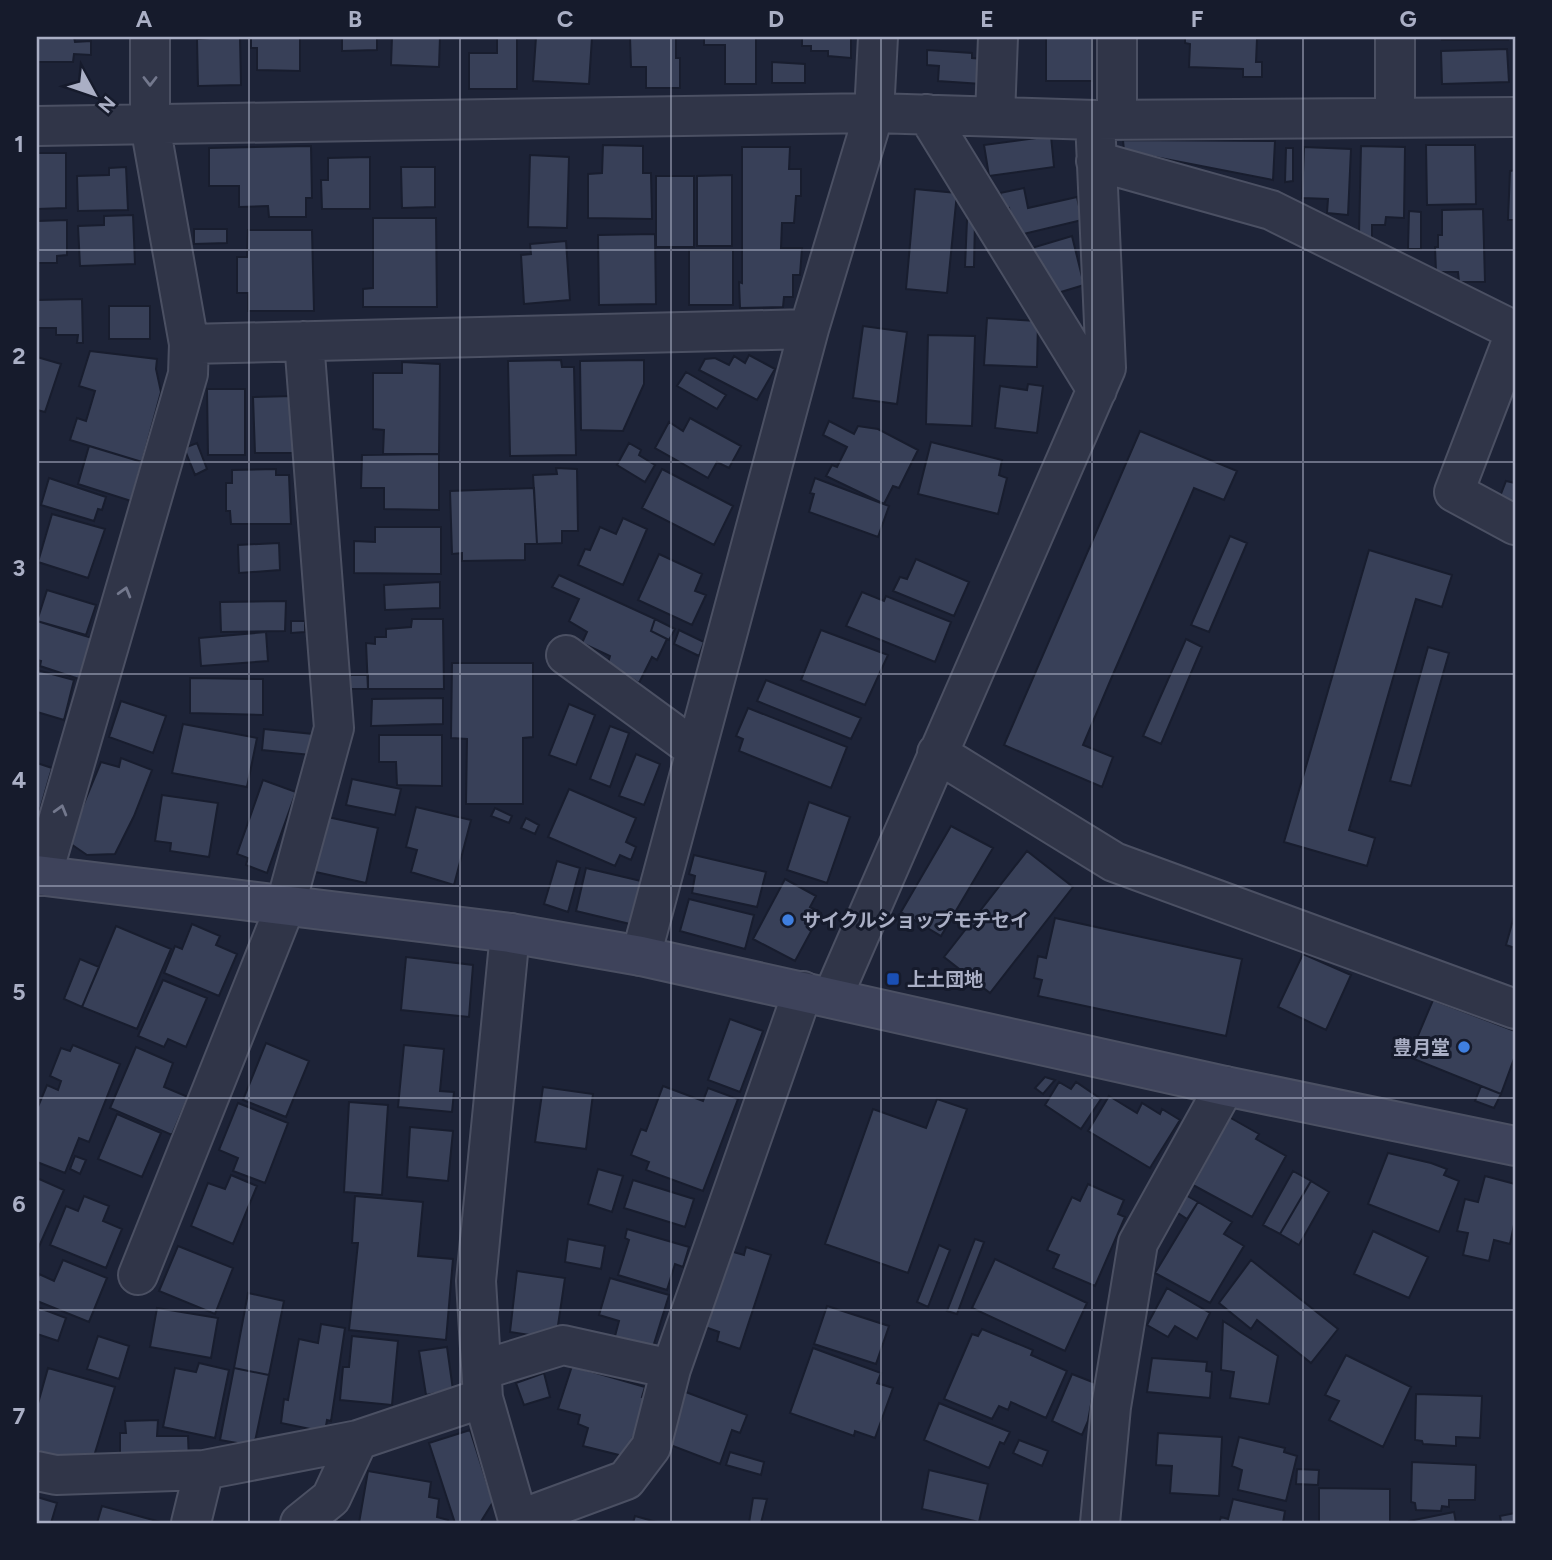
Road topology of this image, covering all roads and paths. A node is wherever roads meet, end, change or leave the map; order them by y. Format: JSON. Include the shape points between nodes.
{"nodes":[{"id":1,"x":150,"y":37,"type":"edge"},
{"id":2,"x":878,"y":37,"type":"edge"},
{"id":3,"x":998,"y":37,"type":"edge"},
{"id":4,"x":1117,"y":37,"type":"edge"},
{"id":5,"x":1395,"y":37,"type":"edge"},
{"id":6,"x":874,"y":113,"type":"junction"},
{"id":7,"x":927,"y":114,"type":"junction"},
{"id":8,"x":995,"y":116,"type":"junction"},
{"id":9,"x":1515,"y":117,"type":"edge"},
{"id":10,"x":1395,"y":118,"type":"junction"},
{"id":11,"x":1106,"y":120,"type":"junction"},
{"id":12,"x":150,"y":125,"type":"junction"},
{"id":13,"x":37,"y":126,"type":"edge"},
{"id":14,"x":1096,"y":161,"type":"junction"},
{"id":15,"x":809,"y":329,"type":"junction"},
{"id":16,"x":1515,"y":332,"type":"edge"},
{"id":17,"x":304,"y":341,"type":"junction"},
{"id":18,"x":189,"y":344,"type":"junction"},
{"id":19,"x":1097,"y":390,"type":"junction"},
{"id":20,"x":1515,"y":525,"type":"edge"},
{"id":21,"x":566,"y":655,"type":"dead end"},
{"id":22,"x":696,"y":750,"type":"junction"},
{"id":23,"x":937,"y":753,"type":"junction"},
{"id":24,"x":39,"y":876,"type":"edge"},
{"id":25,"x":285,"y":907,"type":"junction"},
{"id":26,"x":510,"y":933,"type":"junction"},
{"id":27,"x":641,"y":956,"type":"junction"},
{"id":28,"x":818,"y":995,"type":"junction"},
{"id":29,"x":1515,"y":1009,"type":"edge"},
{"id":30,"x":1225,"y":1086,"type":"junction"},
{"id":31,"x":1515,"y":1146,"type":"edge"},
{"id":32,"x":138,"y":1275,"type":"dead end"},
{"id":33,"x":671,"y":1369,"type":"junction"},
{"id":34,"x":482,"y":1384,"type":"junction"},
{"id":35,"x":358,"y":1440,"type":"junction"},
{"id":36,"x":204,"y":1470,"type":"junction"},
{"id":37,"x":37,"y":1471,"type":"edge"},
{"id":38,"x":519,"y":1522,"type":"edge"},
{"id":39,"x":191,"y":1523,"type":"edge"},
{"id":40,"x":300,"y":1523,"type":"edge"},
{"id":41,"x":1100,"y":1523,"type":"edge"}],
"edges":[{"from":1,"to":12,"type":"street","one_way":true},
{"from":2,"to":6,"type":"street"},
{"from":3,"to":8,"type":"street"},
{"from":4,"to":11,"type":"street"},
{"from":5,"to":10,"type":"street"},
{"from":6,"to":7,"type":"street"},
{"from":6,"to":12,"type":"street"},
{"from":6,"to":15,"type":"street"},
{"from":7,"to":8,"type":"street"},
{"from":7,"to":19,"type":"street"},
{"from":8,"to":11,"type":"street"},
{"from":9,"to":10,"type":"street"},
{"from":10,"to":11,"type":"street"},
{"from":11,"to":14,"type":"street"},
{"from":12,"to":13,"type":"street"},
{"from":12,"to":18,"type":"street"},
{"from":14,"to":16,"type":"street","via":[[1271,211]]},
{"from":14,"to":19,"type":"street","via":[[1106,368]]},
{"from":15,"to":17,"type":"street"},
{"from":15,"to":22,"type":"street"},
{"from":16,"to":20,"type":"street","via":[[1454,492]]},
{"from":17,"to":18,"type":"street"},
{"from":17,"to":25,"type":"street","via":[[334,728]]},
{"from":24,"to":18,"type":"street","one_way":true,"via":[[188,374]]},
{"from":19,"to":23,"type":"street"},
{"from":21,"to":22,"type":"street"},
{"from":22,"to":27,"type":"street"},
{"from":23,"to":28,"type":"street"},
{"from":23,"to":29,"type":"street","via":[[1114,862]]},
{"from":24,"to":25,"type":"street"},
{"from":25,"to":26,"type":"street"},
{"from":25,"to":32,"type":"street"},
{"from":26,"to":27,"type":"street"},
{"from":26,"to":34,"type":"street","via":[[476,1281]]},
{"from":27,"to":28,"type":"street"},
{"from":28,"to":30,"type":"street"},
{"from":28,"to":33,"type":"street"},
{"from":30,"to":31,"type":"street"},
{"from":30,"to":41,"type":"street","via":[[1138,1243],[1111,1407]]},
{"from":33,"to":34,"type":"street","via":[[563,1345]]},
{"from":33,"to":38,"type":"street","via":[[651,1447],[626,1480]]},
{"from":34,"to":35,"type":"street"},
{"from":34,"to":38,"type":"street"},
{"from":35,"to":36,"type":"street"},
{"from":35,"to":40,"type":"street","via":[[331,1498]]},
{"from":36,"to":37,"type":"street","via":[[56,1475]]},
{"from":36,"to":39,"type":"street"}]}
